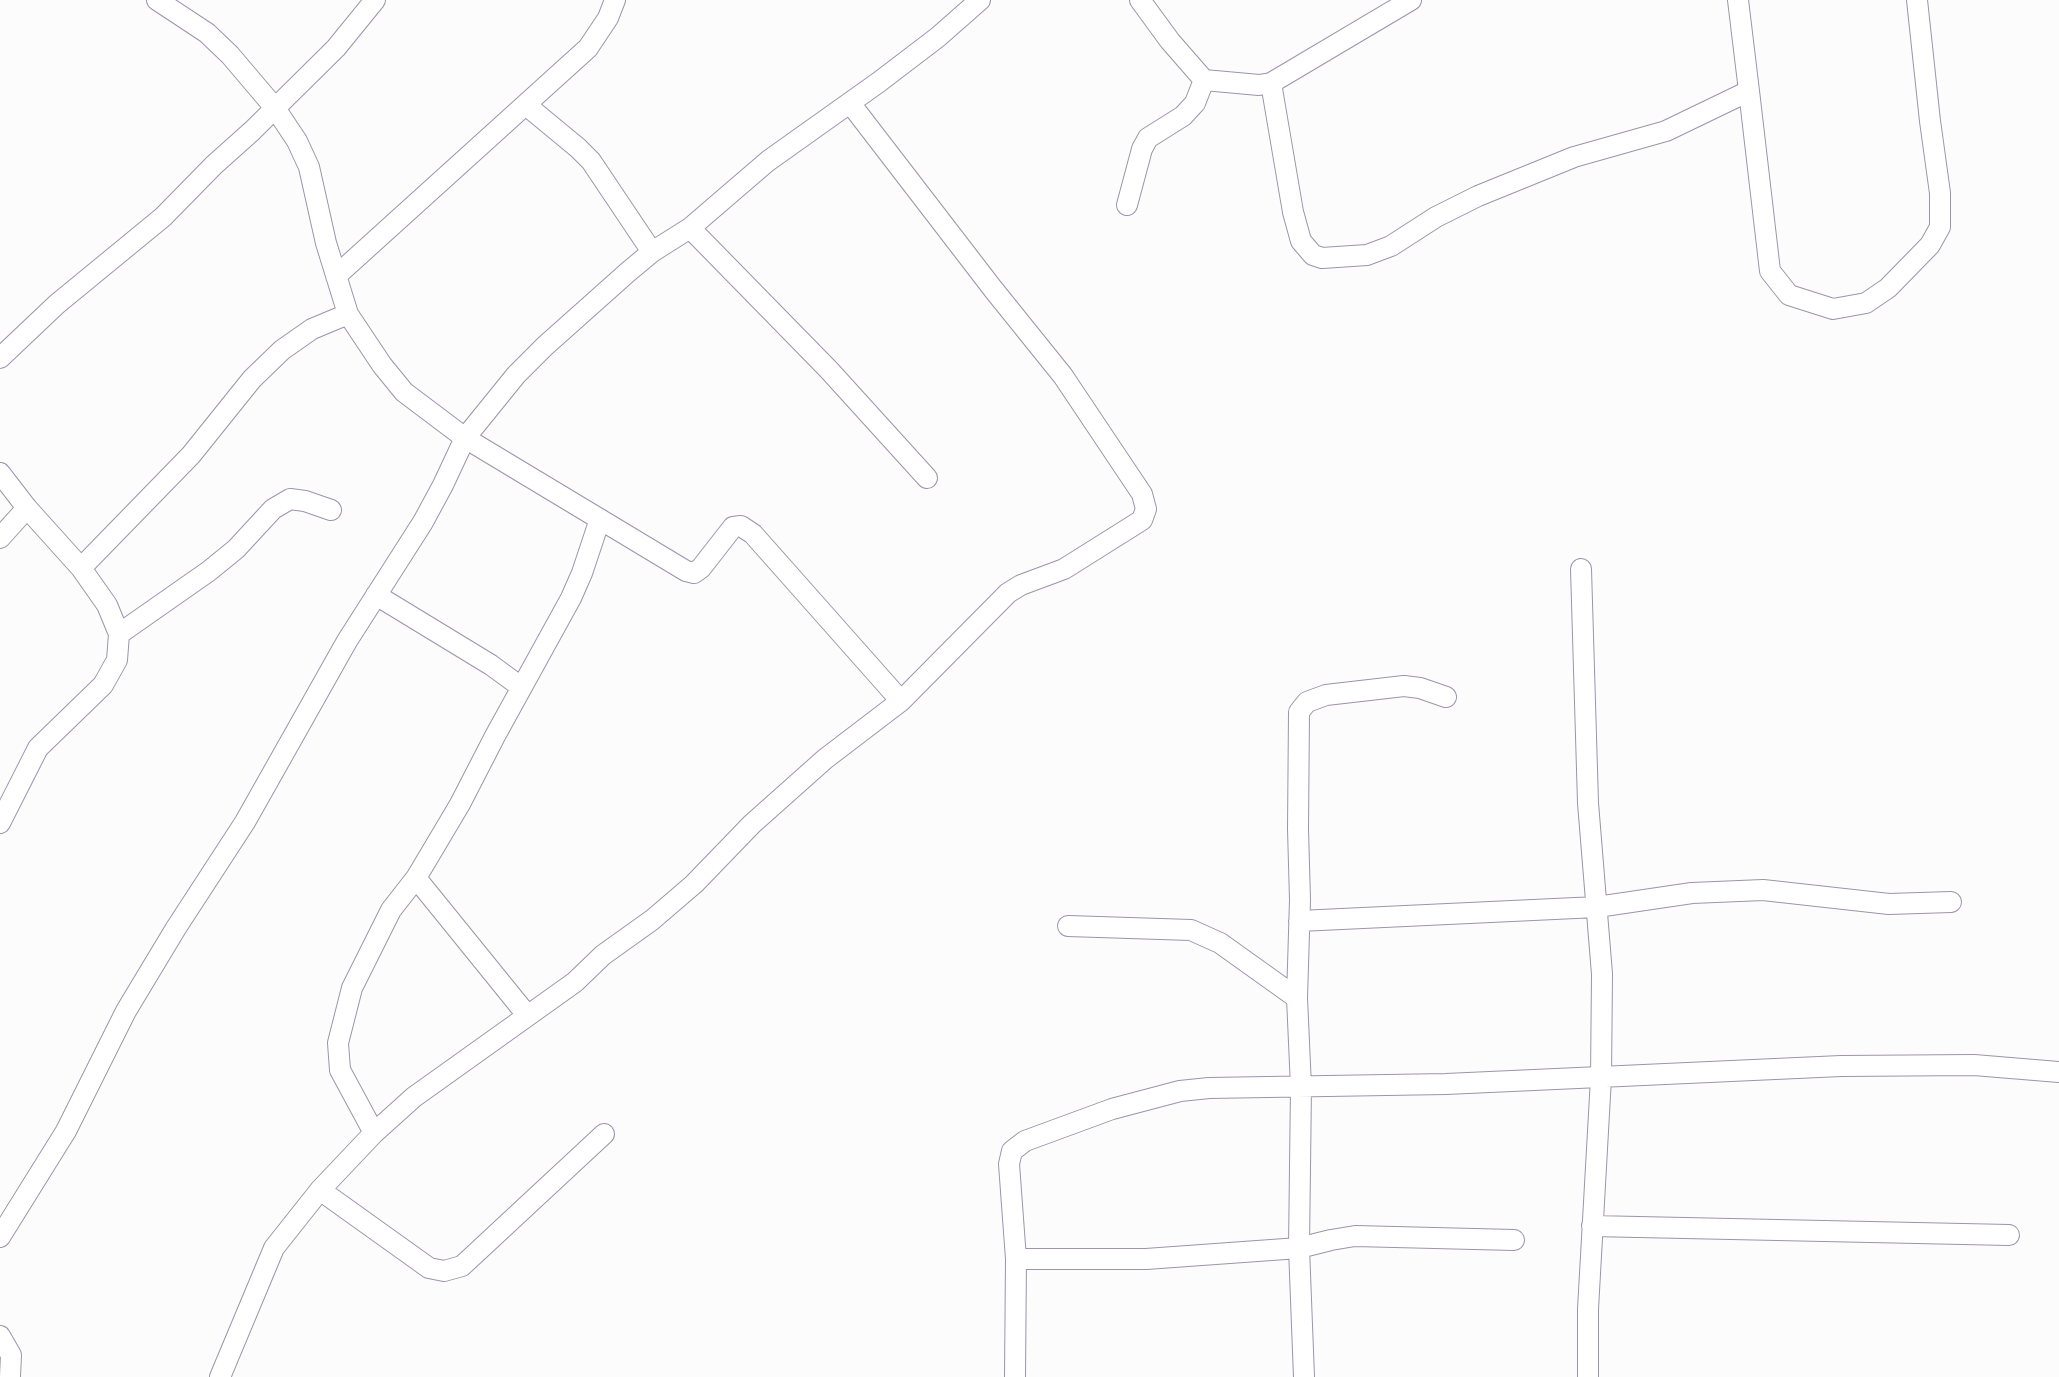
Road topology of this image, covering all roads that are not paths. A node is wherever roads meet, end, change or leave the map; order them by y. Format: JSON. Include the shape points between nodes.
{"nodes":[{"id":1,"x":157,"y":0,"type":"edge"},
{"id":2,"x":375,"y":0,"type":"edge"},
{"id":3,"x":615,"y":0,"type":"edge"},
{"id":4,"x":980,"y":0,"type":"edge"},
{"id":5,"x":1140,"y":0,"type":"edge"},
{"id":6,"x":1412,"y":0,"type":"edge"},
{"id":7,"x":1738,"y":0,"type":"edge"},
{"id":8,"x":1917,"y":0,"type":"edge"},
{"id":9,"x":1204,"y":81,"type":"junction"},
{"id":10,"x":1271,"y":83,"type":"junction"},
{"id":11,"x":1749,"y":91,"type":"junction"},
{"id":12,"x":850,"y":103,"type":"junction"},
{"id":13,"x":526,"y":105,"type":"junction"},
{"id":14,"x":275,"y":108,"type":"junction"},
{"id":15,"x":1127,"y":206,"type":"dead end"},
{"id":16,"x":690,"y":228,"type":"junction"},
{"id":17,"x":652,"y":252,"type":"junction"},
{"id":18,"x":336,"y":276,"type":"junction"},
{"id":19,"x":348,"y":314,"type":"junction"},
{"id":20,"x":0,"y":358,"type":"edge"},
{"id":21,"x":465,"y":438,"type":"junction"},
{"id":22,"x":0,"y":473,"type":"edge"},
{"id":23,"x":927,"y":478,"type":"dead end"},
{"id":24,"x":27,"y":508,"type":"junction"},
{"id":25,"x":331,"y":510,"type":"dead end"},
{"id":26,"x":600,"y":519,"type":"junction"},
{"id":27,"x":0,"y":538,"type":"edge"},
{"id":28,"x":81,"y":568,"type":"junction"},
{"id":29,"x":1581,"y":569,"type":"dead end"},
{"id":30,"x":376,"y":595,"type":"junction"},
{"id":31,"x":119,"y":633,"type":"junction"},
{"id":32,"x":521,"y":687,"type":"junction"},
{"id":33,"x":1446,"y":697,"type":"dead end"},
{"id":34,"x":901,"y":701,"type":"junction"},
{"id":35,"x":0,"y":823,"type":"edge"},
{"id":36,"x":416,"y":878,"type":"junction"},
{"id":37,"x":1951,"y":902,"type":"dead end"},
{"id":38,"x":1597,"y":907,"type":"junction"},
{"id":39,"x":1299,"y":921,"type":"junction"},
{"id":40,"x":1068,"y":926,"type":"dead end"},
{"id":41,"x":1297,"y":998,"type":"junction"},
{"id":42,"x":527,"y":1015,"type":"junction"},
{"id":43,"x":2059,"y":1072,"type":"edge"},
{"id":44,"x":1601,"y":1078,"type":"junction"},
{"id":45,"x":1301,"y":1087,"type":"junction"},
{"id":46,"x":374,"y":1133,"type":"junction"},
{"id":47,"x":604,"y":1134,"type":"dead end"},
{"id":48,"x":320,"y":1190,"type":"junction"},
{"id":49,"x":1592,"y":1226,"type":"junction"},
{"id":50,"x":2009,"y":1235,"type":"dead end"},
{"id":51,"x":0,"y":1237,"type":"edge"},
{"id":52,"x":1514,"y":1240,"type":"dead end"},
{"id":53,"x":1299,"y":1248,"type":"junction"},
{"id":54,"x":1016,"y":1259,"type":"junction"},
{"id":55,"x":0,"y":1336,"type":"edge"},
{"id":56,"x":10,"y":1377,"type":"edge"},
{"id":57,"x":220,"y":1377,"type":"edge"},
{"id":58,"x":1015,"y":1377,"type":"edge"},
{"id":59,"x":1304,"y":1377,"type":"edge"},
{"id":60,"x":1588,"y":1377,"type":"edge"}],
"edges":[{"from":1,"to":14,"type":"street","via":[[207,33]]},
{"from":2,"to":14,"type":"street","via":[[336,48]]},
{"from":3,"to":13,"type":"street","via":[[588,48]]},
{"from":4,"to":12,"type":"street"},
{"from":5,"to":9,"type":"street"},
{"from":6,"to":10,"type":"street"},
{"from":7,"to":11,"type":"street"},
{"from":8,"to":11,"type":"street","via":[[1940,193],[1940,226],[1930,245],[1888,288],[1866,303],[1833,309],[1789,295],[1770,271]]},
{"from":9,"to":10,"type":"street","via":[[1259,86]]},
{"from":9,"to":15,"type":"street","via":[[1195,103],[1183,116],[1148,138]]},
{"from":10,"to":11,"type":"street","via":[[1301,241],[1313,255],[1322,258],[1367,255],[1391,246],[1478,196],[1574,157],[1665,131]]},
{"from":12,"to":16,"type":"street","via":[[768,161]]},
{"from":12,"to":34,"type":"street","via":[[1063,376],[1142,494],[1146,509],[1142,520],[1064,569],[1008,593]]},
{"from":13,"to":17,"type":"street","via":[[591,161]]},
{"from":13,"to":18,"type":"street"},
{"from":14,"to":18,"type":"street","via":[[309,167]]},
{"from":14,"to":20,"type":"street","via":[[163,217],[57,304]]},
{"from":16,"to":17,"type":"street"},
{"from":16,"to":23,"type":"street","via":[[829,370]]},
{"from":17,"to":21,"type":"street","via":[[545,346]]},
{"from":18,"to":19,"type":"street"},
{"from":19,"to":21,"type":"street","via":[[404,392]]},
{"from":19,"to":28,"type":"street","via":[[312,329],[282,350],[252,380],[191,455]]},
{"from":21,"to":26,"type":"street"},
{"from":21,"to":30,"type":"street","via":[[423,522]]},
{"from":22,"to":24,"type":"street"},
{"from":24,"to":27,"type":"street"},
{"from":24,"to":28,"type":"street"},
{"from":25,"to":31,"type":"street","via":[[290,499],[273,509],[209,571]]},
{"from":26,"to":32,"type":"street","via":[[571,598]]},
{"from":26,"to":34,"type":"street","via":[[694,573],[733,526],[741,526],[753,534]]},
{"from":28,"to":31,"type":"street","via":[[107,605]]},
{"from":29,"to":38,"type":"street","via":[[1588,803]]},
{"from":30,"to":32,"type":"street"},
{"from":30,"to":51,"type":"street","via":[[245,822],[126,1011],[66,1131]]},
{"from":31,"to":35,"type":"street","via":[[117,660],[103,685],[38,748]]},
{"from":32,"to":36,"type":"street"},
{"from":33,"to":39,"type":"street","via":[[1420,688],[1393,688],[1326,695],[1307,702],[1299,712]]},
{"from":34,"to":42,"type":"street","via":[[825,759],[652,920]]},
{"from":36,"to":42,"type":"street"},
{"from":36,"to":46,"type":"street","via":[[391,910],[370,949],[352,988],[338,1043],[340,1070]]},
{"from":37,"to":38,"type":"street","via":[[1889,904],[1763,890],[1692,894]]},
{"from":38,"to":39,"type":"street"},
{"from":38,"to":44,"type":"street","via":[[1602,974]]},
{"from":39,"to":41,"type":"street"},
{"from":40,"to":41,"type":"street","via":[[1191,930],[1220,943]]},
{"from":41,"to":45,"type":"street"},
{"from":42,"to":46,"type":"street","via":[[414,1097]]},
{"from":43,"to":44,"type":"street","via":[[1974,1065],[1841,1066]]},
{"from":44,"to":45,"type":"street"},
{"from":44,"to":49,"type":"street"},
{"from":45,"to":53,"type":"street"},
{"from":45,"to":54,"type":"street","via":[[1180,1091],[1112,1109],[1025,1141],[1012,1151],[1009,1164]]},
{"from":46,"to":48,"type":"street"},
{"from":47,"to":48,"type":"street","via":[[462,1266],[444,1270],[429,1268]]},
{"from":48,"to":57,"type":"street","via":[[274,1248]]},
{"from":49,"to":50,"type":"street"},
{"from":49,"to":60,"type":"street"},
{"from":52,"to":53,"type":"street","via":[[1355,1236]]},
{"from":53,"to":54,"type":"street","via":[[1146,1259]]},
{"from":53,"to":59,"type":"street"},
{"from":54,"to":58,"type":"street"},
{"from":55,"to":56,"type":"street","via":[[11,1355]]}]}
